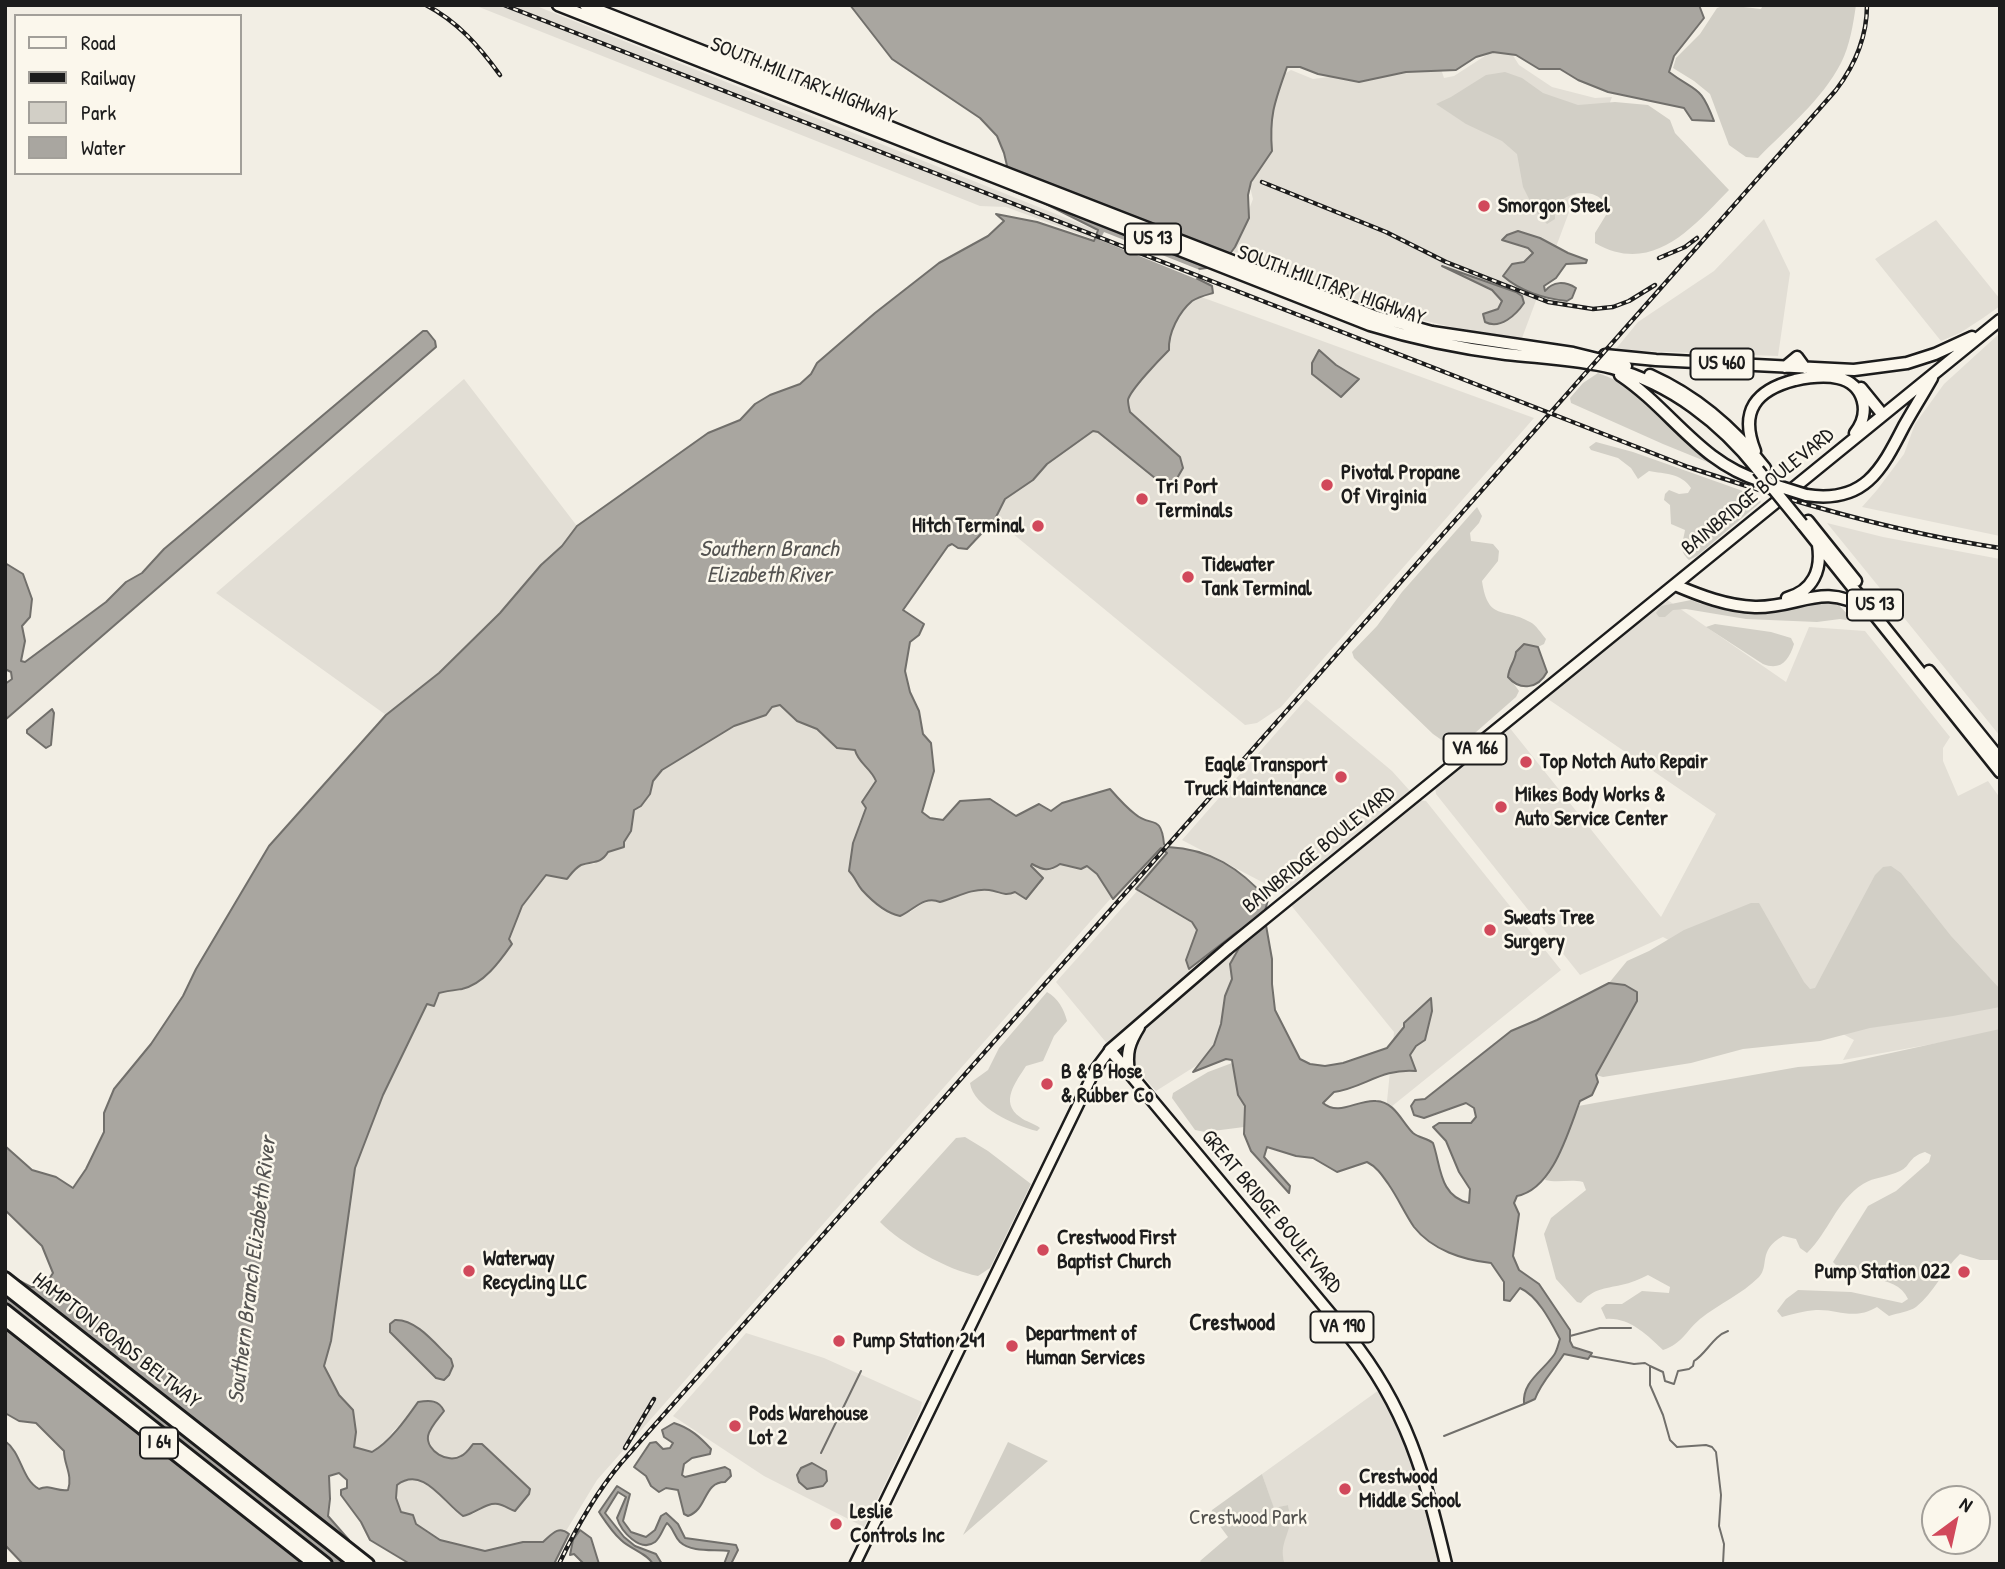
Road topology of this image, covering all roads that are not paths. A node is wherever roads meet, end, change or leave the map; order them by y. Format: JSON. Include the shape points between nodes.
{"nodes":[{"id":1,"x":558,"y":5,"type":"edge"},
{"id":2,"x":585,"y":5,"type":"edge"},
{"id":3,"x":937,"y":150,"type":"junction"},
{"id":4,"x":2000,"y":320,"type":"edge"},
{"id":5,"x":1372,"y":321,"type":"junction"},
{"id":6,"x":1987,"y":330,"type":"junction"},
{"id":7,"x":1573,"y":353,"type":"junction"},
{"id":8,"x":1915,"y":361,"type":"junction"},
{"id":9,"x":1605,"y":367,"type":"junction"},
{"id":10,"x":1826,"y":369,"type":"junction"},
{"id":11,"x":1871,"y":369,"type":"junction"},
{"id":12,"x":1936,"y":372,"type":"junction"},
{"id":13,"x":1839,"y":378,"type":"junction"},
{"id":14,"x":1865,"y":385,"type":"junction"},
{"id":15,"x":1886,"y":413,"type":"junction"},
{"id":16,"x":1843,"y":446,"type":"junction"},
{"id":17,"x":1761,"y":466,"type":"junction"},
{"id":18,"x":1805,"y":523,"type":"junction"},
{"id":19,"x":1818,"y":545,"type":"junction"},
{"id":20,"x":1678,"y":583,"type":"junction"},
{"id":21,"x":1875,"y":614,"type":"junction"},
{"id":22,"x":2000,"y":759,"type":"edge"},
{"id":23,"x":2000,"y":772,"type":"edge"},
{"id":24,"x":1142,"y":1021,"type":"junction"},
{"id":25,"x":1110,"y":1050,"type":"junction"},
{"id":26,"x":1129,"y":1072,"type":"junction"},
{"id":27,"x":5,"y":1278,"type":"edge"},
{"id":28,"x":5,"y":1287,"type":"edge"},
{"id":29,"x":5,"y":1310,"type":"edge"},
{"id":30,"x":5,"y":1320,"type":"edge"},
{"id":31,"x":314,"y":1564,"type":"edge"},
{"id":32,"x":326,"y":1564,"type":"edge"},
{"id":33,"x":356,"y":1564,"type":"edge"},
{"id":34,"x":368,"y":1564,"type":"edge"},
{"id":35,"x":855,"y":1564,"type":"edge"},
{"id":36,"x":1446,"y":1564,"type":"edge"}],
"edges":[{"from":1,"to":3,"type":"main road","name":"SOUTH MILITARY HIGHWAY","number":"US 13"},
{"from":2,"to":3,"type":"main road","name":"SOUTH MILITARY HIGHWAY","number":"US 13"},
{"from":3,"to":5,"type":"main road","name":"SOUTH MILITARY HIGHWAY","number":"US 13"},
{"from":4,"to":6,"type":"main road","name":"BAINBRIDGE BOULEVARD","number":"US 460"},
{"from":5,"to":7,"type":"main road","name":"SOUTH MILITARY HIGHWAY","number":"US 13"},
{"from":5,"to":9,"type":"main road","name":"SOUTH MILITARY HIGHWAY","number":"US 13","via":[[1446,345]]},
{"from":6,"to":8,"type":"main road","number":"US 460"},
{"from":6,"to":12,"type":"main road","name":"BAINBRIDGE BOULEVARD","number":"US 460"},
{"from":7,"to":10,"type":"main road","number":"US 460"},
{"from":7,"to":17,"type":"main road","name":"SOUTH MILITARY HIGHWAY","number":"US 13","via":[[1615,362],[1679,390],[1726,425]]},
{"from":8,"to":11,"type":"main road","number":"US 460"},
{"from":8,"to":12,"type":"main road"},
{"from":9,"to":12,"type":"main road","number":"US 460","bridge":true,"via":[[1653,400],[1710,457],[1741,475],[1828,497],[1868,482],[1886,460]]},
{"from":9,"to":17,"type":"main road","name":"SOUTH MILITARY HIGHWAY","number":"US 13","via":[[1656,385],[1694,408]]},
{"from":10,"to":11,"type":"main road","number":"US 460"},
{"from":10,"to":14,"type":"main road","via":[[1855,377]]},
{"from":11,"to":14,"type":"main road"},
{"from":12,"to":15,"type":"main road","name":"BAINBRIDGE BOULEVARD","number":"VA 166"},
{"from":13,"to":15,"type":"main road","via":[[1858,385]]},
{"from":13,"to":16,"type":"main road","via":[[1858,390],[1865,410],[1861,425]]},
{"from":13,"to":17,"type":"main road","via":[[1808,377],[1764,393],[1753,406],[1749,422]]},
{"from":14,"to":15,"type":"main road"},
{"from":15,"to":16,"type":"main road","name":"BAINBRIDGE BOULEVARD","number":"VA 166"},
{"from":16,"to":20,"type":"main road","name":"BAINBRIDGE BOULEVARD","number":"VA 166"},
{"from":17,"to":18,"type":"main road","name":"SOUTH MILITARY HIGHWAY","number":"US 13","bridge":true},
{"from":18,"to":19,"type":"main road","name":"SOUTH MILITARY HIGHWAY","number":"US 13"},
{"from":18,"to":22,"type":"main road","name":"SOUTH MILITARY HIGHWAY","number":"US 13"},
{"from":19,"to":20,"type":"main road","via":[[1820,562],[1812,582],[1792,597],[1726,598]]},
{"from":19,"to":21,"type":"main road","name":"SOUTH MILITARY HIGHWAY","number":"US 13"},
{"from":20,"to":21,"type":"main road","via":[[1717,601],[1755,607],[1837,596]]},
{"from":20,"to":24,"type":"main road","name":"BAINBRIDGE BOULEVARD","number":"VA 166"},
{"from":21,"to":23,"type":"main road","name":"SOUTH MILITARY HIGHWAY","number":"US 13"},
{"from":24,"to":25,"type":"main road","name":"BAINBRIDGE BOULEVARD","number":"VA 166"},
{"from":24,"to":26,"type":"main road","via":[[1128,1045]]},
{"from":25,"to":26,"type":"main road","name":"GREAT BRIDGE BOULEVARD","number":"VA 190"},
{"from":25,"to":35,"type":"main road","name":"BAINBRIDGE BOULEVARD","number":"VA 166","via":[[1095,1070]]},
{"from":26,"to":36,"type":"main road","name":"GREAT BRIDGE BOULEVARD","number":"VA 190","via":[[1383,1382],[1417,1454]]},
{"from":27,"to":34,"type":"highway","name":"HAMPTON ROADS BELTWAY","number":"I 64"},
{"from":28,"to":33,"type":"highway"},
{"from":29,"to":32,"type":"highway"},
{"from":30,"to":31,"type":"highway","number":"I 64"}]}
